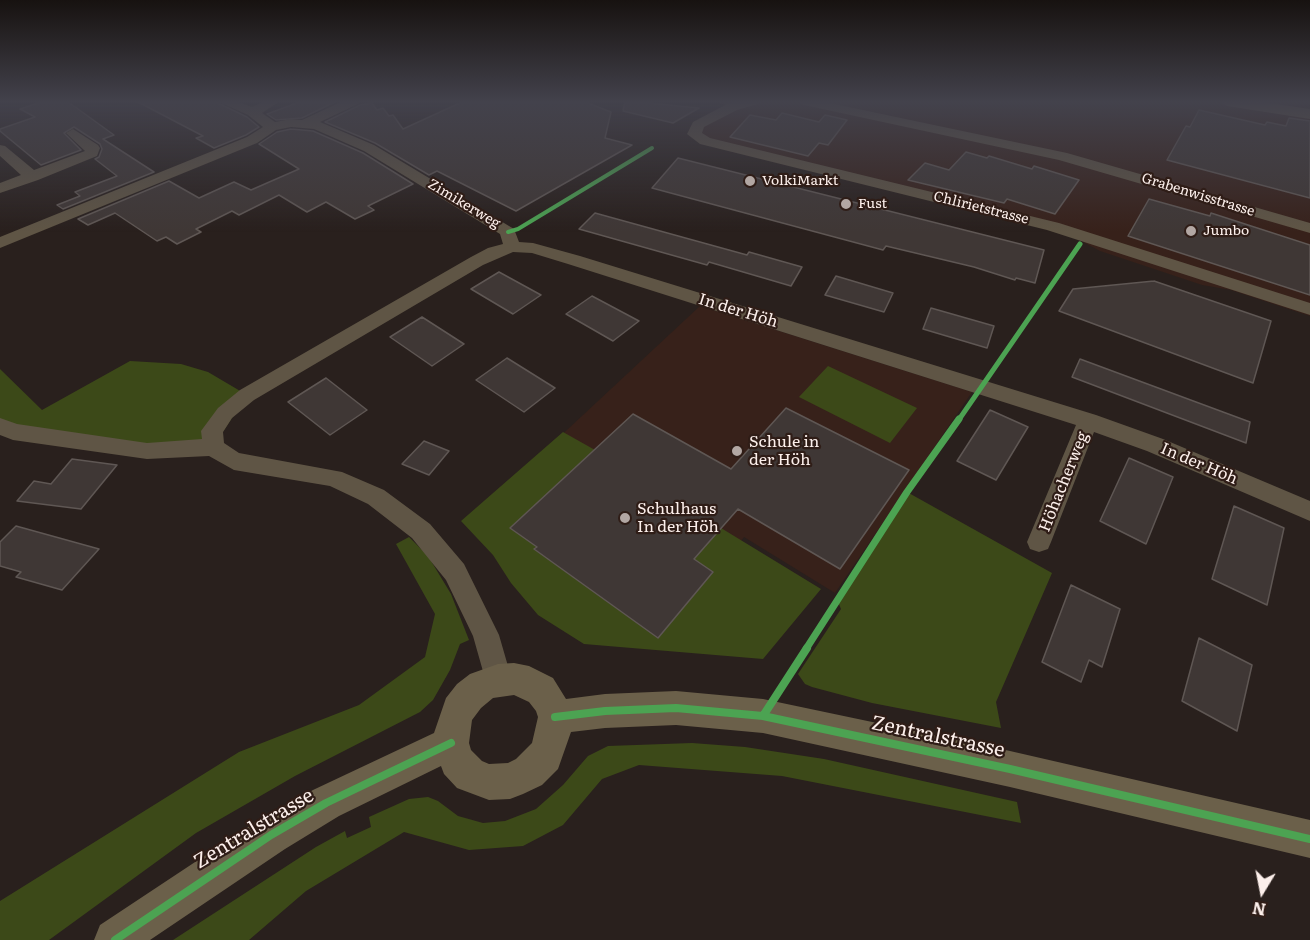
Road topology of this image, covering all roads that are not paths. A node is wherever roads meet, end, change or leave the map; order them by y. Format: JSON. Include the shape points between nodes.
{"nodes":[{"id":1,"x":89,"y":145,"type":"edge"},
{"id":2,"x":240,"y":145,"type":"edge"},
{"id":3,"x":362,"y":145,"type":"edge"},
{"id":4,"x":721,"y":145,"type":"edge"},
{"id":5,"x":1010,"y":145,"type":"edge"},
{"id":6,"x":0,"y":149,"type":"edge"},
{"id":7,"x":33,"y":177,"type":"junction"},
{"id":8,"x":0,"y":188,"type":"edge"},
{"id":9,"x":1310,"y":228,"type":"edge"},
{"id":10,"x":0,"y":243,"type":"edge"},
{"id":11,"x":513,"y":247,"type":"junction"},
{"id":12,"x":1310,"y":309,"type":"edge"},
{"id":13,"x":1088,"y":422,"type":"junction"},
{"id":14,"x":0,"y":426,"type":"edge"},
{"id":15,"x":213,"y":447,"type":"junction"},
{"id":16,"x":1310,"y":511,"type":"edge"},
{"id":17,"x":1039,"y":542,"type":"dead end"},
{"id":18,"x":498,"y":680,"type":"junction"},
{"id":19,"x":555,"y":717,"type":"junction"},
{"id":20,"x":451,"y":743,"type":"junction"},
{"id":21,"x":1310,"y":839,"type":"edge"},
{"id":22,"x":115,"y":940,"type":"edge"}],
"edges":[{"from":1,"to":7,"type":"street","via":[[92,153]]},
{"from":2,"to":10,"type":"street"},
{"from":3,"to":11,"type":"street","name":"Zimikerweg","via":[[508,232]]},
{"from":4,"to":12,"type":"street","name":"Chlirietstrasse","via":[[1053,226]]},
{"from":5,"to":9,"type":"street","name":"Grabenwisstrasse","via":[[1072,158]]},
{"from":6,"to":7,"type":"street"},
{"from":7,"to":8,"type":"street"},
{"from":11,"to":13,"type":"street","name":"In der Höh","via":[[533,248],[574,260]]},
{"from":11,"to":15,"type":"street","name":"In der Höh","via":[[494,252],[247,395],[225,412],[212,431]]},
{"from":13,"to":16,"type":"street","name":"In der Höh"},
{"from":13,"to":17,"type":"street","name":"Höhacherweg"},
{"from":14,"to":15,"type":"street","via":[[13,432],[147,451]]},
{"from":15,"to":18,"type":"street","via":[[234,461],[334,478],[376,497],[421,531],[455,572],[486,635]]},
{"from":18,"to":19,"type":"main road","via":[[529,682],[550,702]]},
{"from":18,"to":20,"type":"main road","via":[[476,691],[458,710]]},
{"from":19,"to":20,"type":"main road","via":[[553,737],[545,756],[529,772],[510,781],[489,782],[470,775],[457,761]]},
{"from":19,"to":21,"type":"main road","name":"Zentralstrasse","via":[[676,708],[763,716]]},
{"from":20,"to":22,"type":"main road","name":"Zentralstrasse","via":[[271,835]]}]}
